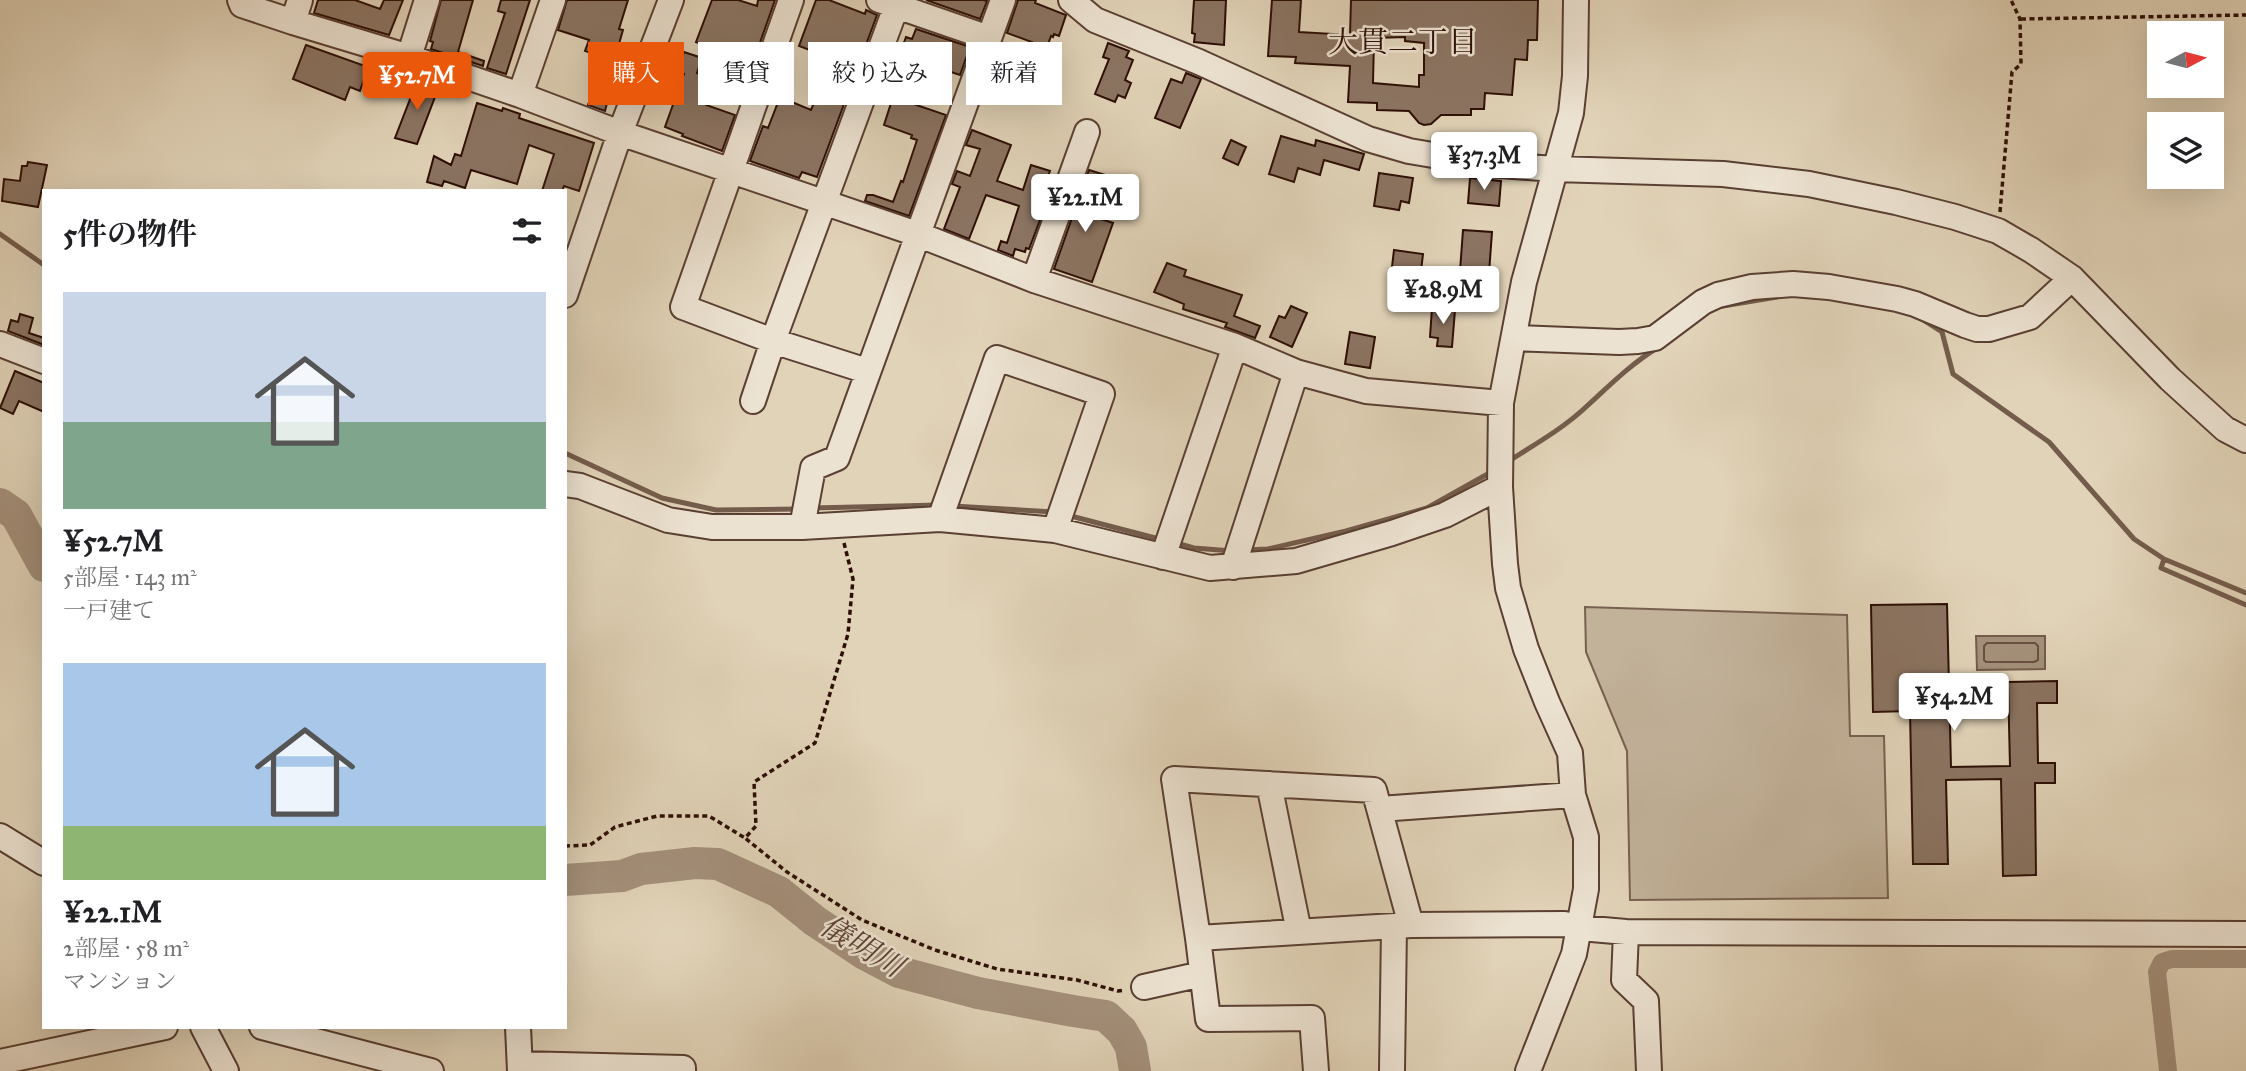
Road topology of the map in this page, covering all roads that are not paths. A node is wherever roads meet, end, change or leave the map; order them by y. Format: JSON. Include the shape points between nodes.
{"nodes":[{"id":1,"x":240,"y":0,"type":"edge"},
{"id":2,"x":427,"y":0,"type":"edge"},
{"id":3,"x":553,"y":0,"type":"edge"},
{"id":4,"x":671,"y":0,"type":"edge"},
{"id":5,"x":791,"y":0,"type":"edge"},
{"id":6,"x":1003,"y":0,"type":"edge"},
{"id":7,"x":1071,"y":0,"type":"edge"},
{"id":8,"x":1576,"y":0,"type":"edge"},
{"id":9,"x":887,"y":3,"type":"edge"},
{"id":10,"x":297,"y":11,"type":"edge"},
{"id":11,"x":989,"y":38,"type":"junction"},
{"id":12,"x":410,"y":57,"type":"junction"},
{"id":13,"x":520,"y":95,"type":"junction"},
{"id":14,"x":1087,"y":132,"type":"dead end"},
{"id":15,"x":620,"y":133,"type":"junction"},
{"id":16,"x":1555,"y":169,"type":"junction"},
{"id":17,"x":732,"y":171,"type":"junction"},
{"id":18,"x":825,"y":204,"type":"junction"},
{"id":19,"x":917,"y":234,"type":"junction"},
{"id":20,"x":2072,"y":278,"type":"junction"},
{"id":21,"x":1034,"y":280,"type":"junction"},
{"id":22,"x":567,"y":289,"type":"edge"},
{"id":23,"x":1514,"y":338,"type":"junction"},
{"id":24,"x":773,"y":341,"type":"junction"},
{"id":25,"x":0,"y":344,"type":"edge"},
{"id":26,"x":1236,"y":346,"type":"junction"},
{"id":27,"x":42,"y":360,"type":"edge"},
{"id":28,"x":867,"y":371,"type":"junction"},
{"id":29,"x":1296,"y":372,"type":"junction"},
{"id":30,"x":753,"y":401,"type":"dead end"},
{"id":31,"x":1501,"y":403,"type":"junction"},
{"id":32,"x":2246,"y":440,"type":"edge"},
{"id":33,"x":567,"y":484,"type":"edge"},
{"id":34,"x":1500,"y":487,"type":"junction"},
{"id":35,"x":940,"y":519,"type":"junction"},
{"id":36,"x":803,"y":527,"type":"junction"},
{"id":37,"x":1055,"y":530,"type":"junction"},
{"id":38,"x":1163,"y":558,"type":"junction"},
{"id":39,"x":1233,"y":567,"type":"junction"},
{"id":40,"x":1269,"y":784,"type":"junction"},
{"id":41,"x":1573,"y":795,"type":"junction"},
{"id":42,"x":1380,"y":809,"type":"junction"},
{"id":43,"x":0,"y":835,"type":"edge"},
{"id":44,"x":42,"y":862,"type":"edge"},
{"id":45,"x":1402,"y":926,"type":"junction"},
{"id":46,"x":1580,"y":928,"type":"junction"},
{"id":47,"x":1299,"y":932,"type":"junction"},
{"id":48,"x":1626,"y":932,"type":"junction"},
{"id":49,"x":2246,"y":933,"type":"edge"},
{"id":50,"x":1198,"y":938,"type":"junction"},
{"id":51,"x":1202,"y":974,"type":"junction"},
{"id":52,"x":1144,"y":987,"type":"road end"},
{"id":53,"x":156,"y":1029,"type":"edge"},
{"id":54,"x":204,"y":1029,"type":"edge"},
{"id":55,"x":270,"y":1029,"type":"edge"},
{"id":56,"x":518,"y":1029,"type":"edge"},
{"id":57,"x":0,"y":1062,"type":"edge"},
{"id":58,"x":520,"y":1067,"type":"edge"},
{"id":59,"x":226,"y":1071,"type":"edge"},
{"id":60,"x":431,"y":1071,"type":"edge"},
{"id":61,"x":683,"y":1071,"type":"edge"},
{"id":62,"x":1317,"y":1071,"type":"edge"},
{"id":63,"x":1392,"y":1071,"type":"edge"},
{"id":64,"x":1528,"y":1071,"type":"edge"},
{"id":65,"x":1648,"y":1071,"type":"edge"}],
"edges":[{"from":1,"to":10,"type":"street","via":[[242,5]]},
{"from":2,"to":12,"type":"street"},
{"from":3,"to":13,"type":"street"},
{"from":4,"to":15,"type":"street"},
{"from":5,"to":17,"type":"street"},
{"from":6,"to":11,"type":"street"},
{"from":7,"to":16,"type":"street","via":[[1095,20],[1368,139],[1486,164]]},
{"from":8,"to":16,"type":"street","via":[[1572,101]]},
{"from":9,"to":11,"type":"street"},
{"from":9,"to":18,"type":"street"},
{"from":10,"to":12,"type":"street"},
{"from":11,"to":19,"type":"street"},
{"from":12,"to":13,"type":"street"},
{"from":13,"to":15,"type":"street"},
{"from":14,"to":21,"type":"street"},
{"from":15,"to":17,"type":"street"},
{"from":15,"to":22,"type":"street"},
{"from":16,"to":20,"type":"street","via":[[1723,174],[1808,184],[1896,202],[1998,231]]},
{"from":16,"to":23,"type":"street"},
{"from":17,"to":18,"type":"street"},
{"from":17,"to":24,"type":"street","via":[[683,307]]},
{"from":18,"to":19,"type":"street"},
{"from":18,"to":24,"type":"street"},
{"from":19,"to":21,"type":"street"},
{"from":19,"to":28,"type":"street"},
{"from":20,"to":23,"type":"street","via":[[2031,317],[1989,329],[1965,325],[1897,299],[1793,284],[1718,295],[1655,338],[1619,342]]},
{"from":20,"to":32,"type":"street","via":[[2170,379],[2225,429]]},
{"from":21,"to":26,"type":"street"},
{"from":23,"to":31,"type":"street"},
{"from":24,"to":28,"type":"street"},
{"from":24,"to":30,"type":"street"},
{"from":25,"to":27,"type":"street"},
{"from":26,"to":29,"type":"street"},
{"from":26,"to":38,"type":"street"},
{"from":28,"to":36,"type":"street","via":[[836,458],[813,468]]},
{"from":29,"to":31,"type":"street","via":[[1366,391]]},
{"from":29,"to":39,"type":"street"},
{"from":31,"to":34,"type":"street"},
{"from":33,"to":36,"type":"street","via":[[668,520],[712,527]]},
{"from":34,"to":39,"type":"street","via":[[1445,515],[1392,533],[1296,561]]},
{"from":34,"to":41,"type":"street","via":[[1513,610],[1570,753]]},
{"from":35,"to":36,"type":"street"},
{"from":35,"to":37,"type":"street"},
{"from":35,"to":37,"type":"street","via":[[997,358],[1102,394]]},
{"from":37,"to":38,"type":"street"},
{"from":38,"to":39,"type":"street","via":[[1210,568]]},
{"from":40,"to":42,"type":"street","via":[[1374,790]]},
{"from":40,"to":47,"type":"street"},
{"from":40,"to":50,"type":"street","via":[[1174,769]]},
{"from":41,"to":42,"type":"street"},
{"from":41,"to":46,"type":"street","via":[[1586,837]]},
{"from":42,"to":45,"type":"street"},
{"from":43,"to":44,"type":"street"},
{"from":45,"to":46,"type":"street","via":[[1566,924]]},
{"from":45,"to":47,"type":"street"},
{"from":45,"to":63,"type":"street"},
{"from":46,"to":48,"type":"street"},
{"from":46,"to":64,"type":"street"},
{"from":47,"to":50,"type":"street"},
{"from":48,"to":49,"type":"street"},
{"from":48,"to":65,"type":"street","via":[[1624,980],[1646,1001]]},
{"from":50,"to":51,"type":"street"},
{"from":51,"to":52,"type":"street"},
{"from":51,"to":62,"type":"street","via":[[1208,1018],[1312,1018]]},
{"from":53,"to":57,"type":"street"},
{"from":54,"to":59,"type":"street"},
{"from":55,"to":60,"type":"street"},
{"from":56,"to":58,"type":"street"},
{"from":58,"to":61,"type":"street"}]}
